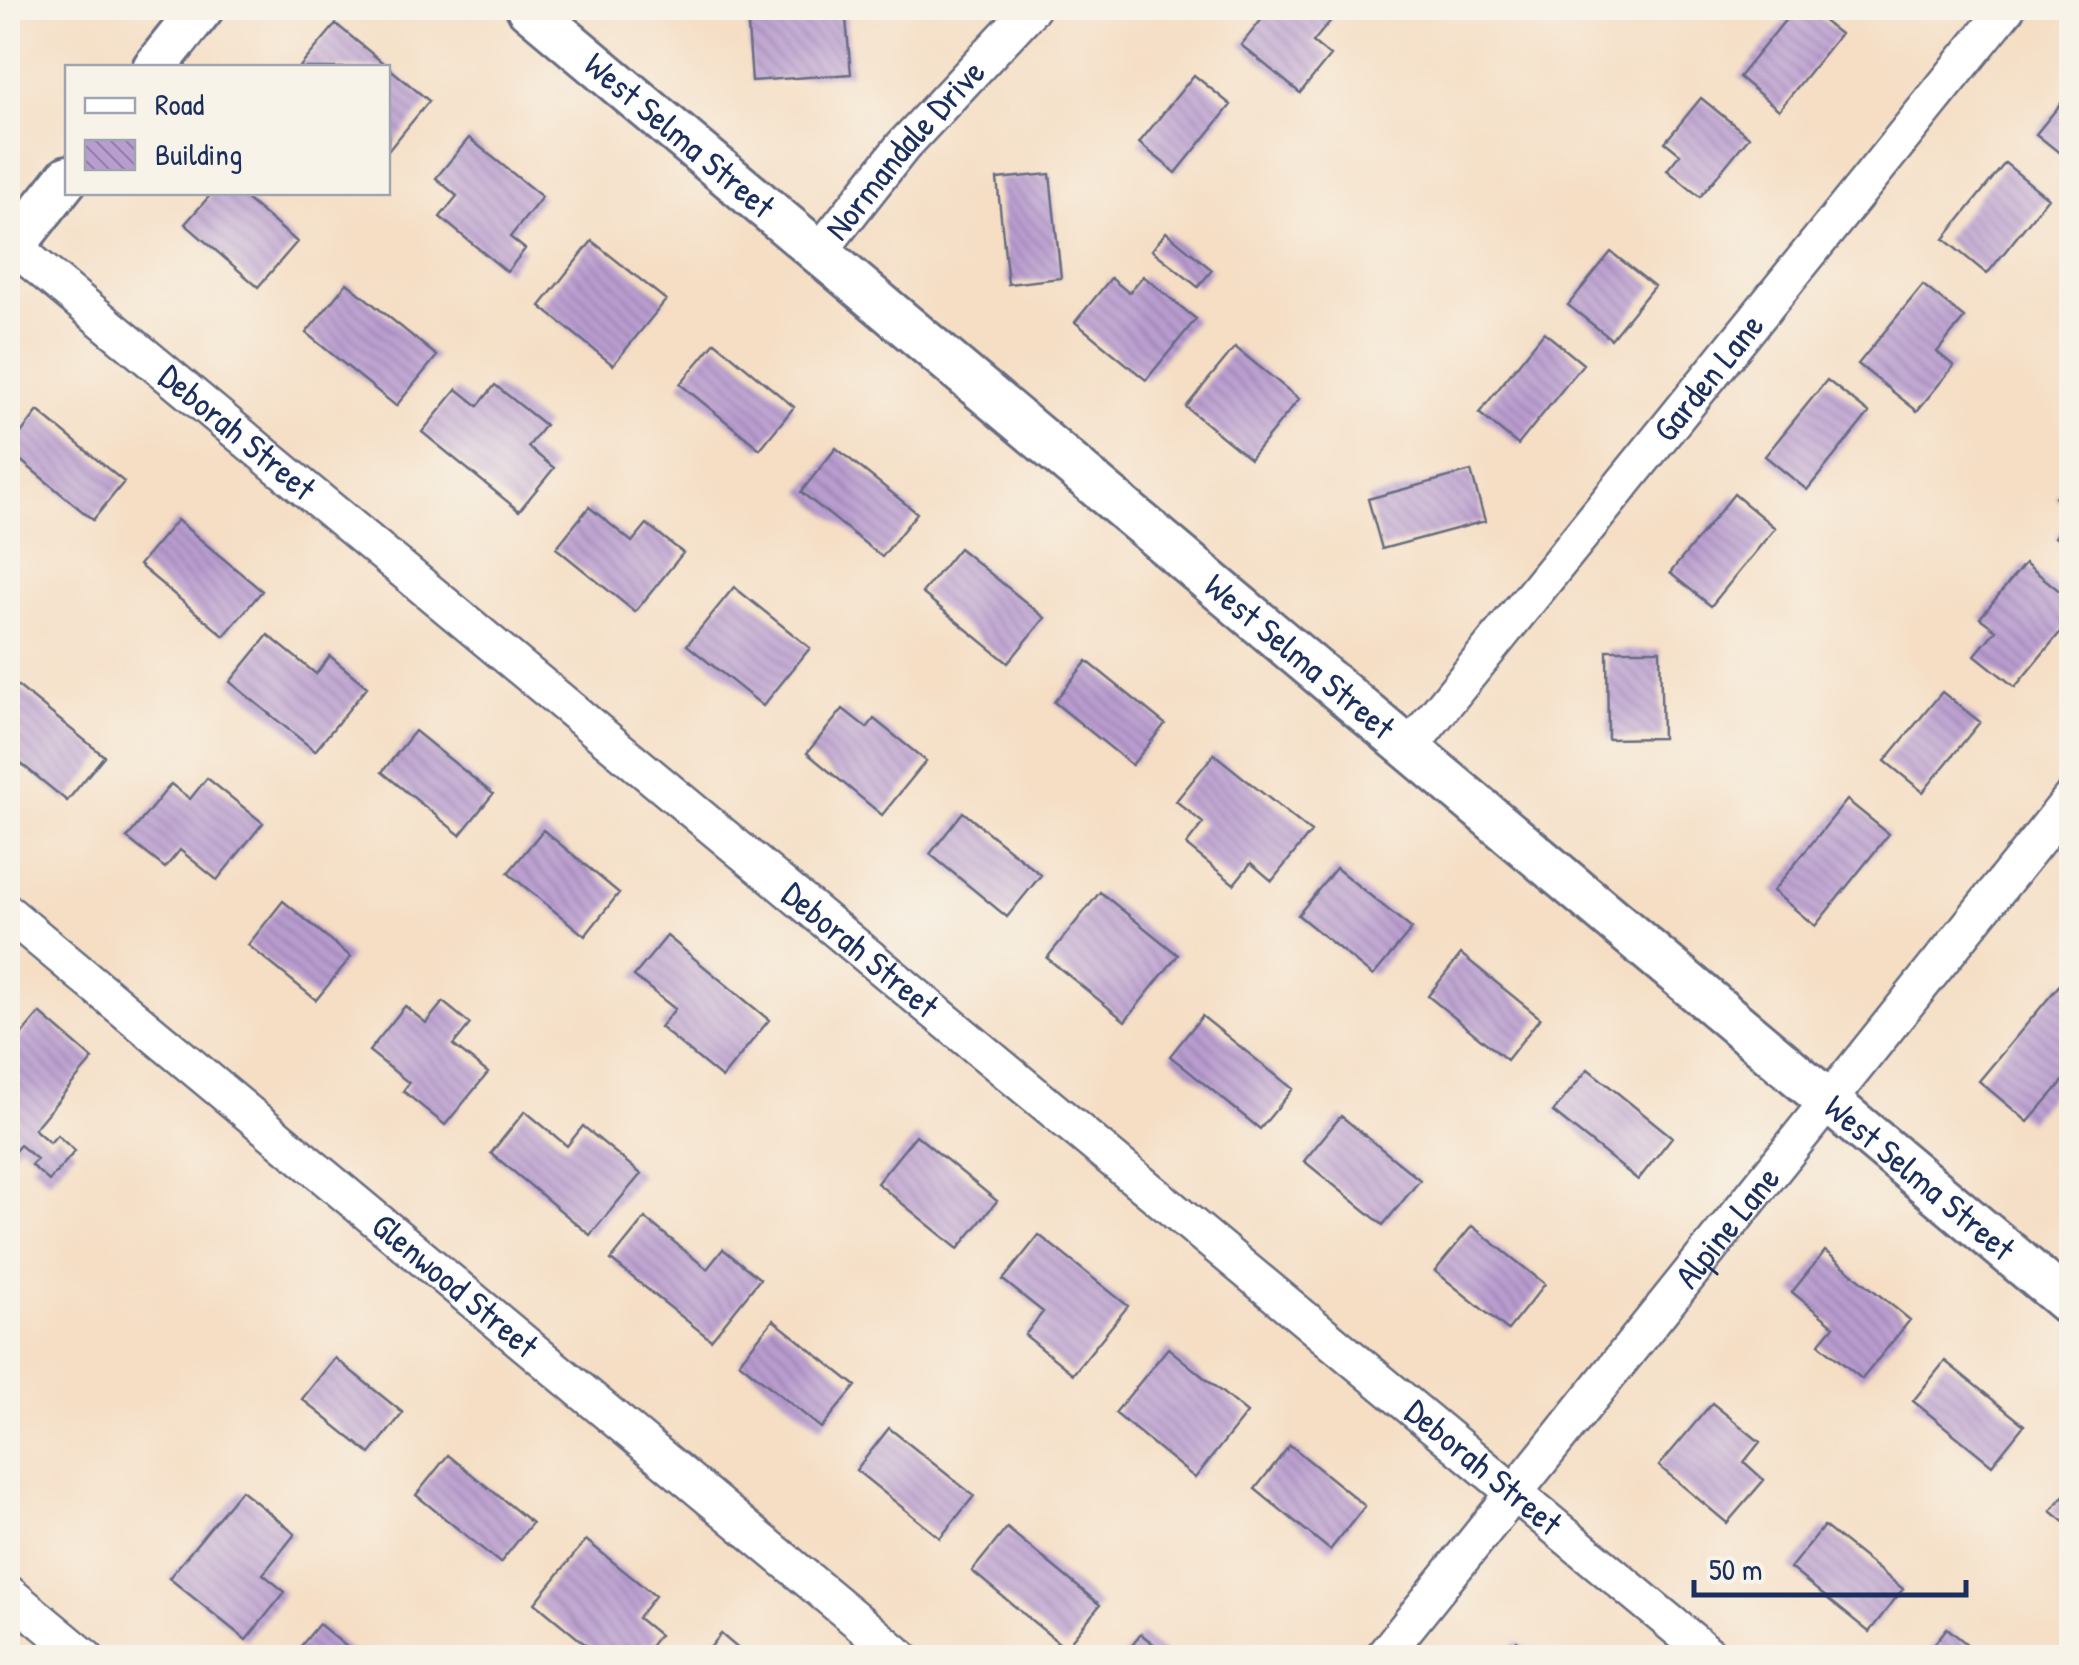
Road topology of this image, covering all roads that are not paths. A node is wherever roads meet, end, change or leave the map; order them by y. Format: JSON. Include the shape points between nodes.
{"nodes":[{"id":1,"x":202,"y":8,"type":"edge"},
{"id":2,"x":528,"y":8,"type":"edge"},
{"id":3,"x":1032,"y":8,"type":"edge"},
{"id":4,"x":2006,"y":8,"type":"edge"},
{"id":5,"x":156,"y":65,"type":"edge"},
{"id":6,"x":65,"y":181,"type":"edge"},
{"id":7,"x":9,"y":247,"type":"edge"},
{"id":8,"x":820,"y":252,"type":"junction"},
{"id":9,"x":1410,"y":747,"type":"junction"},
{"id":10,"x":2072,"y":797,"type":"edge"},
{"id":11,"x":8,"y":913,"type":"edge"},
{"id":12,"x":1828,"y":1103,"type":"junction"},
{"id":13,"x":2072,"y":1306,"type":"edge"},
{"id":14,"x":1514,"y":1492,"type":"junction"},
{"id":15,"x":8,"y":1592,"type":"edge"},
{"id":16,"x":86,"y":1658,"type":"edge"},
{"id":17,"x":902,"y":1658,"type":"edge"},
{"id":18,"x":1382,"y":1658,"type":"edge"},
{"id":19,"x":1713,"y":1658,"type":"edge"}],
"edges":[{"from":1,"to":5,"type":"street"},
{"from":2,"to":8,"type":"street","name":"West Selma Street"},
{"from":3,"to":8,"type":"street","name":"Normandale Drive","via":[[903,146]]},
{"from":4,"to":9,"type":"street","name":"Garden Lane"},
{"from":6,"to":7,"type":"street"},
{"from":7,"to":14,"type":"street","name":"Deborah Street"},
{"from":8,"to":9,"type":"street","name":"West Selma Street"},
{"from":9,"to":12,"type":"street","name":"West Selma Street"},
{"from":10,"to":12,"type":"street","name":"Alpine Lane"},
{"from":11,"to":17,"type":"street","name":"Glenwood Street"},
{"from":12,"to":13,"type":"street","name":"West Selma Street"},
{"from":12,"to":14,"type":"street","name":"Alpine Lane"},
{"from":14,"to":18,"type":"street","name":"Alpine Lane"},
{"from":14,"to":19,"type":"street","name":"Deborah Street"},
{"from":15,"to":16,"type":"street"}]}
